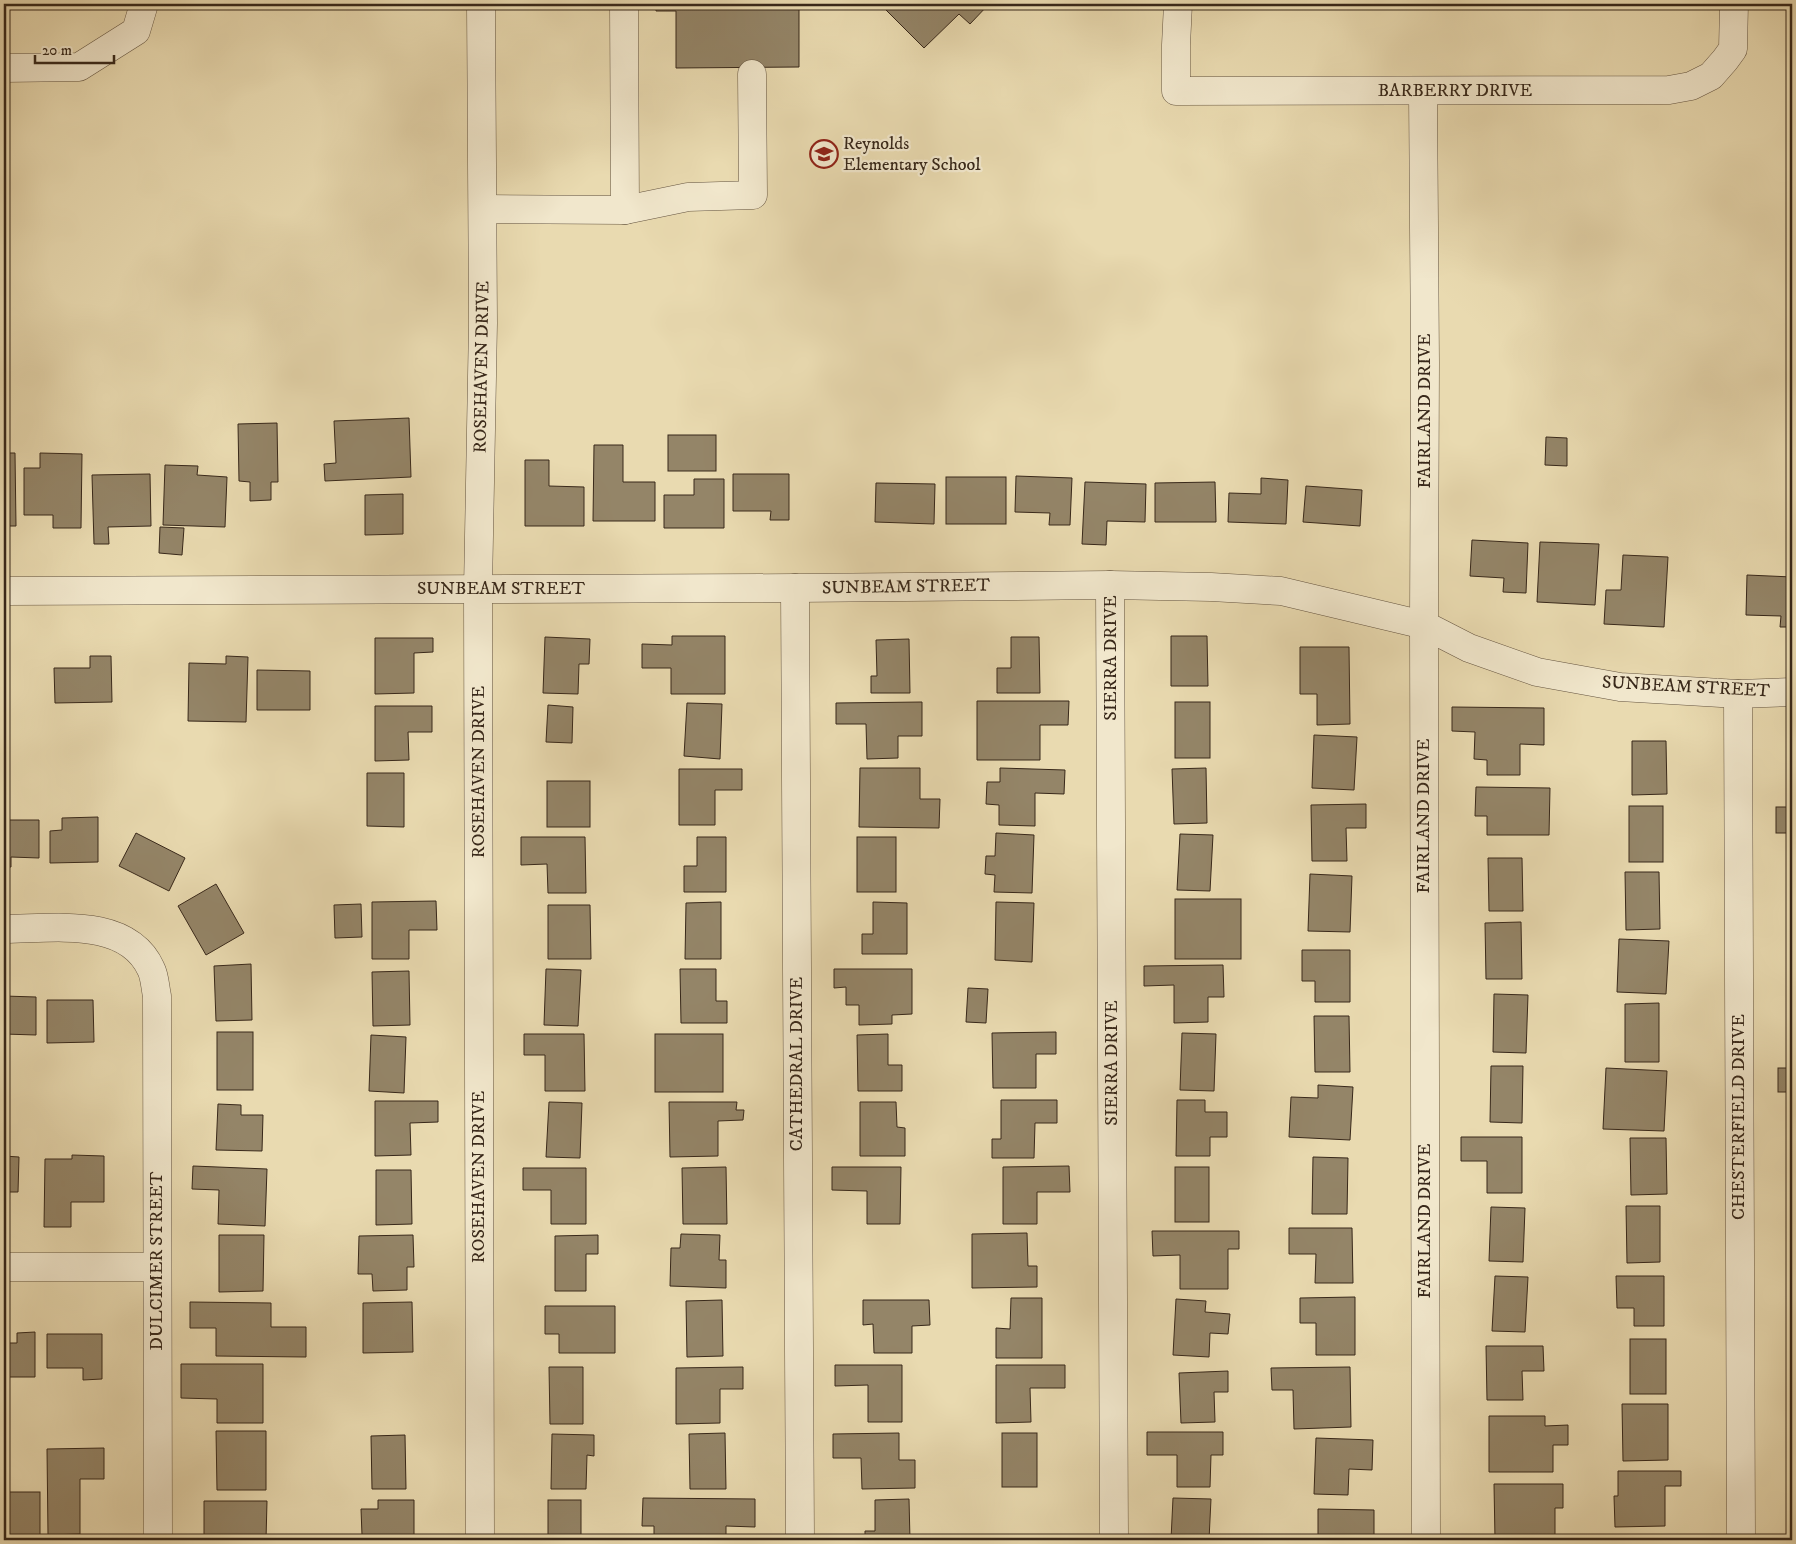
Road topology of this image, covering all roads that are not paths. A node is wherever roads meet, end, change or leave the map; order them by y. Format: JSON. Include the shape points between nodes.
{"nodes":[{"id":1,"x":144,"y":4,"type":"edge"},
{"id":2,"x":481,"y":4,"type":"edge"},
{"id":3,"x":624,"y":4,"type":"edge"},
{"id":4,"x":1178,"y":4,"type":"edge"},
{"id":5,"x":1734,"y":4,"type":"edge"},
{"id":6,"x":4,"y":68,"type":"edge"},
{"id":7,"x":752,"y":74,"type":"dead end"},
{"id":8,"x":1423,"y":92,"type":"junction"},
{"id":9,"x":483,"y":209,"type":"junction"},
{"id":10,"x":625,"y":210,"type":"junction"},
{"id":11,"x":1110,"y":585,"type":"junction"},
{"id":12,"x":794,"y":588,"type":"junction"},
{"id":13,"x":478,"y":589,"type":"junction"},
{"id":14,"x":4,"y":592,"type":"edge"},
{"id":15,"x":1424,"y":625,"type":"junction"},
{"id":16,"x":1792,"y":692,"type":"edge"},
{"id":17,"x":1738,"y":694,"type":"junction"},
{"id":18,"x":4,"y":929,"type":"edge"},
{"id":19,"x":4,"y":1267,"type":"edge"},
{"id":20,"x":156,"y":1267,"type":"junction"},
{"id":21,"x":158,"y":1540,"type":"edge"},
{"id":22,"x":480,"y":1540,"type":"edge"},
{"id":23,"x":800,"y":1540,"type":"edge"},
{"id":24,"x":1114,"y":1540,"type":"edge"},
{"id":25,"x":1426,"y":1540,"type":"edge"},
{"id":26,"x":1741,"y":1540,"type":"edge"}],
"edges":[{"from":1,"to":6,"type":"street","via":[[136,31],[79,67]]},
{"from":2,"to":9,"type":"street","name":"ROSEHAVEN DRIVE"},
{"from":3,"to":10,"type":"street"},
{"from":4,"to":8,"type":"street","name":"BARBERRY DRIVE","via":[[1176,91]]},
{"from":5,"to":8,"type":"street","name":"BARBERRY DRIVE","via":[[1733,49],[1711,76],[1690,86],[1669,90]]},
{"from":7,"to":10,"type":"street","via":[[754,195],[688,197]]},
{"from":8,"to":15,"type":"street","name":"FAIRLAND DRIVE"},
{"from":9,"to":10,"type":"street"},
{"from":9,"to":13,"type":"street","name":"ROSEHAVEN DRIVE"},
{"from":11,"to":12,"type":"street","name":"SUNBEAM STREET"},
{"from":11,"to":15,"type":"street","name":"SUNBEAM STREET","via":[[1281,591]]},
{"from":11,"to":24,"type":"street","name":"SIERRA DRIVE"},
{"from":12,"to":13,"type":"street","name":"SUNBEAM STREET"},
{"from":12,"to":23,"type":"street","name":"CATHEDRAL DRIVE"},
{"from":13,"to":14,"type":"street","name":"SUNBEAM STREET"},
{"from":13,"to":22,"type":"street","name":"ROSEHAVEN DRIVE"},
{"from":15,"to":17,"type":"street","name":"SUNBEAM STREET","via":[[1469,648],[1537,672],[1620,687]]},
{"from":15,"to":25,"type":"street","name":"FAIRLAND DRIVE"},
{"from":16,"to":17,"type":"street","name":"SUNBEAM STREET"},
{"from":17,"to":26,"type":"street","name":"CHESTERFIELD DRIVE"},
{"from":18,"to":20,"type":"street","name":"DULCIMER STREET","via":[[88,929],[114,934],[137,947],[152,970],[157,996]]},
{"from":19,"to":20,"type":"street"},
{"from":20,"to":21,"type":"street","name":"DULCIMER STREET"}]}
